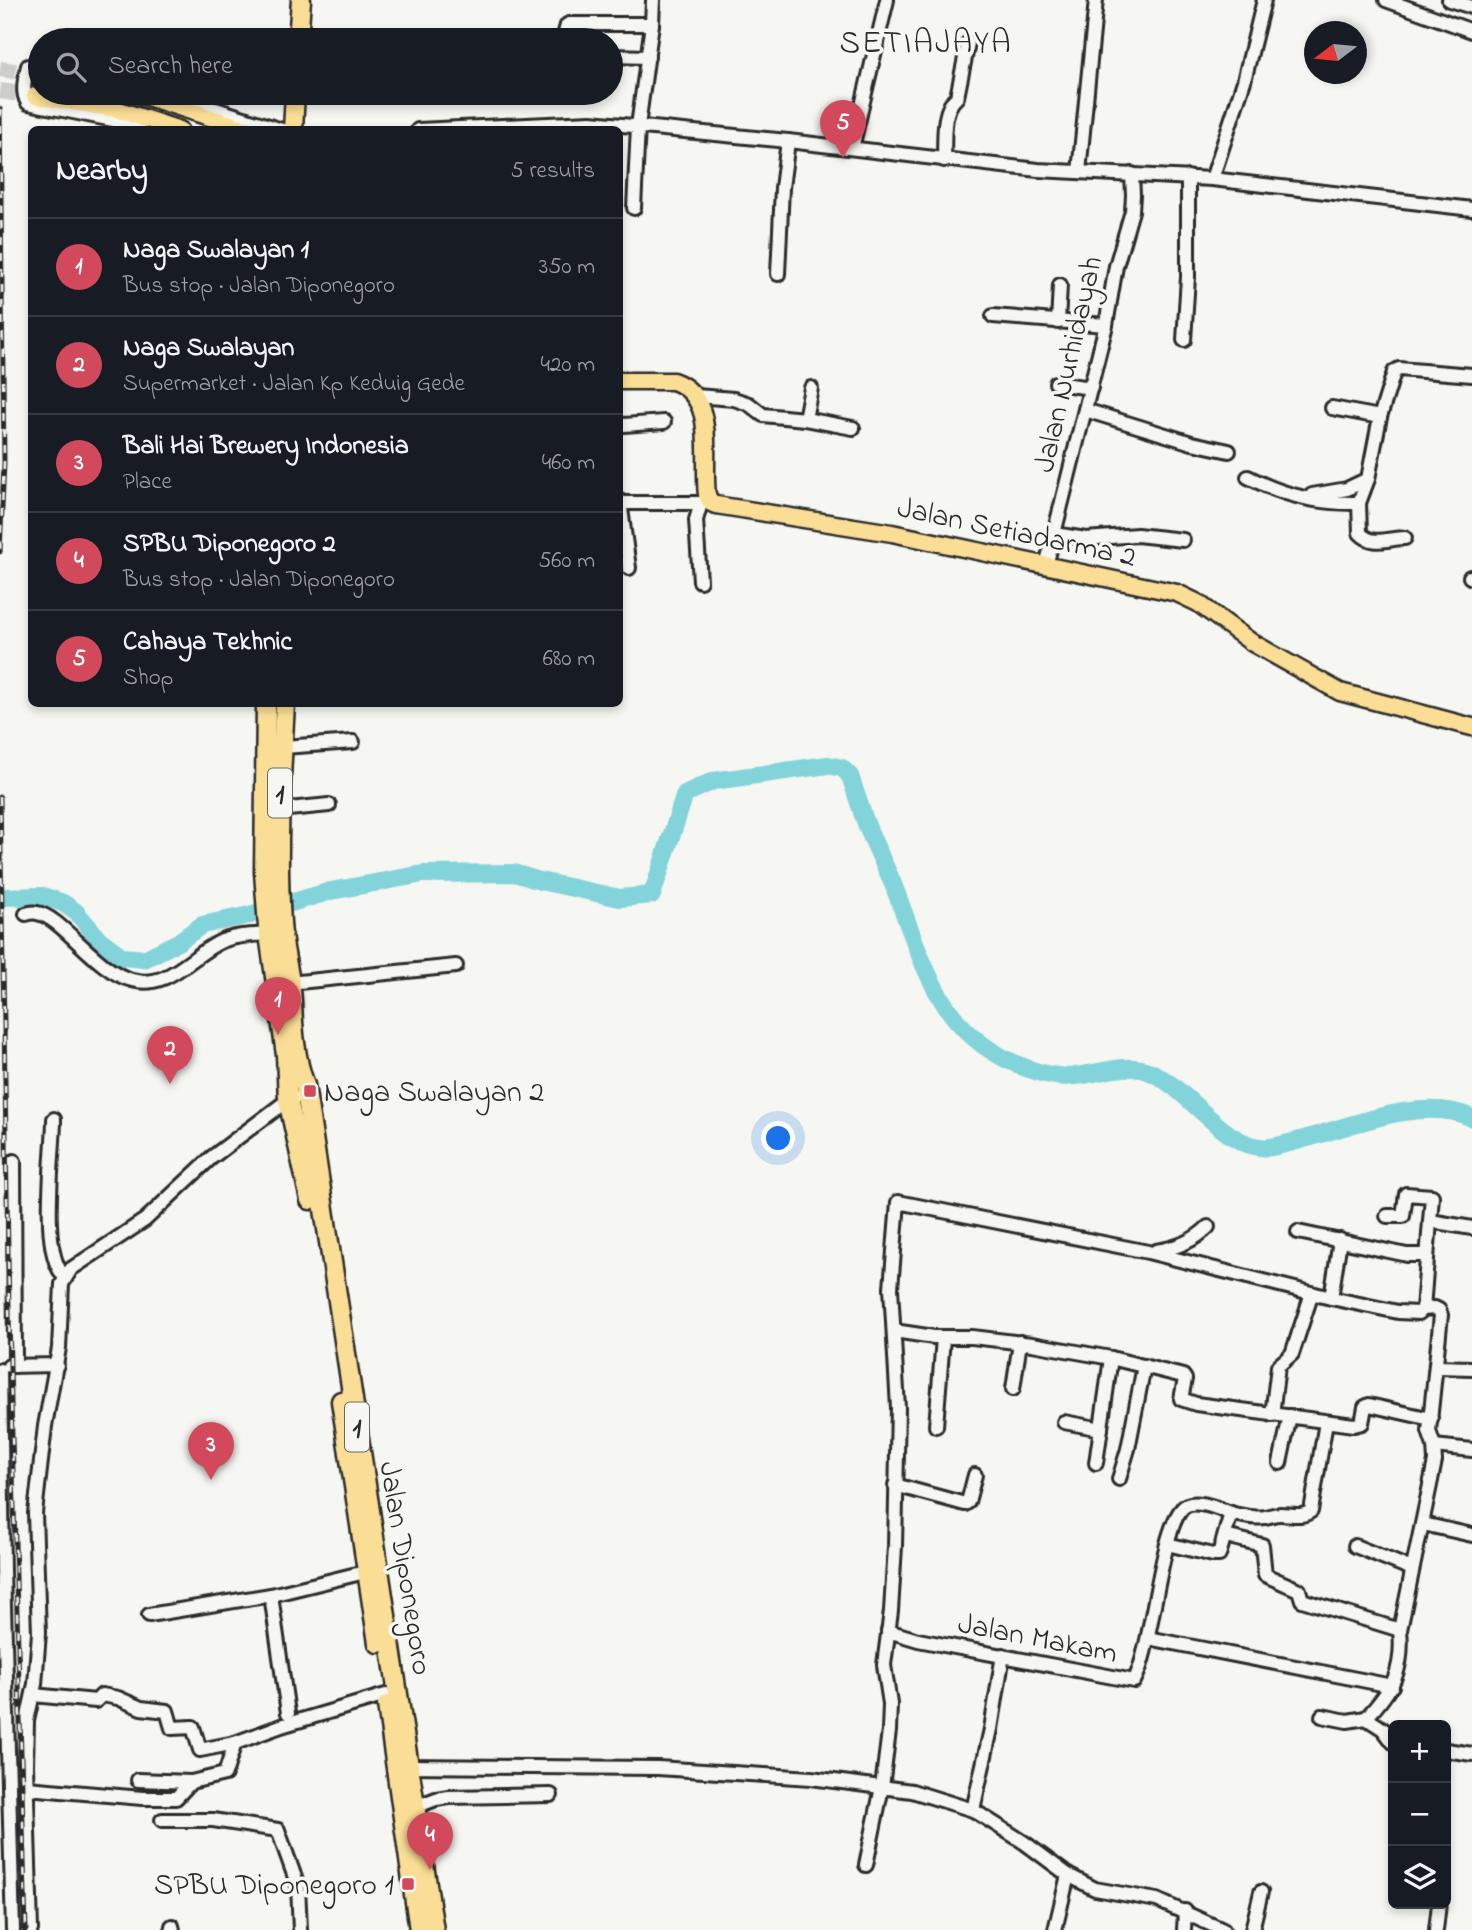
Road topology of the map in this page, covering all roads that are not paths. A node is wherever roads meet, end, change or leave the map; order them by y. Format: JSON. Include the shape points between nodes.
{"nodes":[{"id":1,"x":289,"y":0,"type":"edge"},
{"id":2,"x":301,"y":0,"type":"edge"},
{"id":3,"x":653,"y":0,"type":"edge"},
{"id":4,"x":887,"y":0,"type":"edge"},
{"id":5,"x":1096,"y":0,"type":"edge"},
{"id":6,"x":1264,"y":0,"type":"edge"},
{"id":7,"x":1386,"y":0,"type":"edge"},
{"id":8,"x":1449,"y":0,"type":"edge"},
{"id":9,"x":1472,"y":8,"type":"edge"},
{"id":10,"x":652,"y":24,"type":"junction"},
{"id":11,"x":288,"y":28,"type":"edge"},
{"id":12,"x":299,"y":28,"type":"edge"},
{"id":13,"x":568,"y":28,"type":"edge"},
{"id":14,"x":1472,"y":31,"type":"edge"},
{"id":15,"x":968,"y":43,"type":"dead end"},
{"id":16,"x":623,"y":56,"type":"edge"},
{"id":17,"x":648,"y":57,"type":"junction"},
{"id":18,"x":28,"y":66,"type":"edge"},
{"id":19,"x":28,"y":103,"type":"edge"},
{"id":20,"x":36,"y":105,"type":"edge"},
{"id":21,"x":87,"y":105,"type":"edge"},
{"id":22,"x":172,"y":105,"type":"edge"},
{"id":23,"x":204,"y":105,"type":"edge"},
{"id":24,"x":286,"y":105,"type":"edge"},
{"id":25,"x":294,"y":105,"type":"edge"},
{"id":26,"x":119,"y":126,"type":"edge"},
{"id":27,"x":167,"y":126,"type":"edge"},
{"id":28,"x":237,"y":126,"type":"edge"},
{"id":29,"x":271,"y":126,"type":"edge"},
{"id":30,"x":284,"y":126,"type":"edge"},
{"id":31,"x":293,"y":126,"type":"edge"},
{"id":32,"x":504,"y":126,"type":"edge"},
{"id":33,"x":638,"y":126,"type":"junction"},
{"id":34,"x":788,"y":141,"type":"junction"},
{"id":35,"x":852,"y":148,"type":"junction"},
{"id":36,"x":944,"y":160,"type":"junction"},
{"id":37,"x":1079,"y":172,"type":"junction"},
{"id":38,"x":1132,"y":174,"type":"junction"},
{"id":39,"x":1188,"y":177,"type":"junction"},
{"id":40,"x":1212,"y":179,"type":"junction"},
{"id":41,"x":634,"y":208,"type":"dead end"},
{"id":42,"x":1472,"y":209,"type":"edge"},
{"id":43,"x":778,"y":274,"type":"dead end"},
{"id":44,"x":1060,"y":285,"type":"dead end"},
{"id":45,"x":993,"y":316,"type":"dead end"},
{"id":46,"x":1058,"y":322,"type":"junction"},
{"id":47,"x":1106,"y":325,"type":"junction"},
{"id":48,"x":1184,"y":340,"type":"dead end"},
{"id":49,"x":1472,"y":375,"type":"edge"},
{"id":50,"x":623,"y":381,"type":"edge"},
{"id":51,"x":1056,"y":383,"type":"dead end"},
{"id":52,"x":1091,"y":387,"type":"junction"},
{"id":53,"x":811,"y":388,"type":"dead end"},
{"id":54,"x":696,"y":396,"type":"junction"},
{"id":55,"x":1332,"y":408,"type":"dead end"},
{"id":56,"x":1085,"y":410,"type":"junction"},
{"id":57,"x":1380,"y":417,"type":"junction"},
{"id":58,"x":805,"y":419,"type":"junction"},
{"id":59,"x":664,"y":422,"type":"dead end"},
{"id":60,"x":623,"y":425,"type":"edge"},
{"id":61,"x":852,"y":428,"type":"dead end"},
{"id":62,"x":1229,"y":451,"type":"dead end"},
{"id":63,"x":1248,"y":477,"type":"dead end"},
{"id":64,"x":1368,"y":479,"type":"junction"},
{"id":65,"x":1305,"y":497,"type":"junction"},
{"id":66,"x":623,"y":502,"type":"edge"},
{"id":67,"x":706,"y":503,"type":"junction"},
{"id":68,"x":1359,"y":503,"type":"junction"},
{"id":69,"x":623,"y":524,"type":"edge"},
{"id":70,"x":1054,"y":534,"type":"junction"},
{"id":71,"x":1405,"y":538,"type":"dead end"},
{"id":72,"x":1182,"y":540,"type":"dead end"},
{"id":73,"x":1046,"y":566,"type":"junction"},
{"id":74,"x":629,"y":568,"type":"dead end"},
{"id":75,"x":700,"y":581,"type":"dead end"},
{"id":76,"x":266,"y":707,"type":"edge"},
{"id":77,"x":285,"y":707,"type":"edge"},
{"id":78,"x":1472,"y":727,"type":"edge"},
{"id":79,"x":353,"y":742,"type":"dead end"},
{"id":80,"x":282,"y":747,"type":"junction"},
{"id":81,"x":329,"y":805,"type":"dead end"},
{"id":82,"x":279,"y":810,"type":"junction"},
{"id":83,"x":272,"y":877,"type":"junction"},
{"id":84,"x":26,"y":914,"type":"dead end"},
{"id":85,"x":272,"y":928,"type":"junction"},
{"id":86,"x":456,"y":966,"type":"dead end"},
{"id":87,"x":282,"y":985,"type":"junction"},
{"id":88,"x":306,"y":1097,"type":"junction"},
{"id":89,"x":288,"y":1100,"type":"junction"},
{"id":90,"x":54,"y":1119,"type":"dead end"},
{"id":91,"x":14,"y":1161,"type":"dead end"},
{"id":92,"x":1387,"y":1216,"type":"dead end"},
{"id":93,"x":1430,"y":1221,"type":"junction"},
{"id":94,"x":1208,"y":1227,"type":"dead end"},
{"id":95,"x":1472,"y":1227,"type":"edge"},
{"id":96,"x":1298,"y":1231,"type":"dead end"},
{"id":97,"x":1340,"y":1240,"type":"junction"},
{"id":98,"x":1148,"y":1252,"type":"junction"},
{"id":99,"x":1427,"y":1255,"type":"junction"},
{"id":100,"x":65,"y":1277,"type":"junction"},
{"id":101,"x":1312,"y":1293,"type":"junction"},
{"id":102,"x":1331,"y":1298,"type":"junction"},
{"id":103,"x":1423,"y":1309,"type":"junction"},
{"id":104,"x":894,"y":1331,"type":"junction"},
{"id":105,"x":943,"y":1338,"type":"junction"},
{"id":106,"x":1020,"y":1342,"type":"junction"},
{"id":107,"x":1111,"y":1358,"type":"junction"},
{"id":108,"x":57,"y":1365,"type":"junction"},
{"id":109,"x":15,"y":1366,"type":"junction"},
{"id":110,"x":1144,"y":1366,"type":"junction"},
{"id":111,"x":1437,"y":1367,"type":"junction"},
{"id":112,"x":0,"y":1368,"type":"edge"},
{"id":113,"x":1472,"y":1368,"type":"edge"},
{"id":114,"x":1013,"y":1389,"type":"dead end"},
{"id":115,"x":1272,"y":1415,"type":"junction"},
{"id":116,"x":1290,"y":1416,"type":"junction"},
{"id":117,"x":1431,"y":1419,"type":"junction"},
{"id":118,"x":1064,"y":1422,"type":"dead end"},
{"id":119,"x":1326,"y":1422,"type":"junction"},
{"id":120,"x":936,"y":1426,"type":"dead end"},
{"id":121,"x":1101,"y":1429,"type":"junction"},
{"id":122,"x":1434,"y":1446,"type":"junction"},
{"id":123,"x":1472,"y":1450,"type":"edge"},
{"id":124,"x":1096,"y":1463,"type":"dead end"},
{"id":125,"x":1280,"y":1464,"type":"dead end"},
{"id":126,"x":975,"y":1475,"type":"dead end"},
{"id":127,"x":1118,"y":1479,"type":"dead end"},
{"id":128,"x":895,"y":1485,"type":"junction"},
{"id":129,"x":1231,"y":1513,"type":"junction"},
{"id":130,"x":1423,"y":1524,"type":"junction"},
{"id":131,"x":1472,"y":1535,"type":"edge"},
{"id":132,"x":1225,"y":1536,"type":"junction"},
{"id":133,"x":1167,"y":1544,"type":"junction"},
{"id":134,"x":1355,"y":1546,"type":"dead end"},
{"id":135,"x":1412,"y":1569,"type":"junction"},
{"id":136,"x":365,"y":1572,"type":"junction"},
{"id":137,"x":271,"y":1595,"type":"junction"},
{"id":138,"x":149,"y":1615,"type":"dead end"},
{"id":139,"x":1400,"y":1630,"type":"junction"},
{"id":140,"x":888,"y":1631,"type":"junction"},
{"id":141,"x":1148,"y":1638,"type":"junction"},
{"id":142,"x":1003,"y":1655,"type":"junction"},
{"id":143,"x":1392,"y":1686,"type":"junction"},
{"id":144,"x":33,"y":1695,"type":"junction"},
{"id":145,"x":386,"y":1695,"type":"junction"},
{"id":146,"x":4,"y":1699,"type":"edge"},
{"id":147,"x":288,"y":1713,"type":"dead end"},
{"id":148,"x":1322,"y":1716,"type":"dead end"},
{"id":149,"x":1366,"y":1718,"type":"junction"},
{"id":150,"x":1388,"y":1736,"type":"edge"},
{"id":151,"x":235,"y":1743,"type":"junction"},
{"id":152,"x":1451,"y":1750,"type":"edge"},
{"id":153,"x":1472,"y":1754,"type":"edge"},
{"id":154,"x":402,"y":1766,"type":"junction"},
{"id":155,"x":138,"y":1780,"type":"dead end"},
{"id":156,"x":191,"y":1782,"type":"junction"},
{"id":157,"x":882,"y":1787,"type":"junction"},
{"id":158,"x":27,"y":1788,"type":"junction"},
{"id":159,"x":551,"y":1795,"type":"dead end"},
{"id":160,"x":409,"y":1809,"type":"junction"},
{"id":161,"x":973,"y":1810,"type":"junction"},
{"id":162,"x":162,"y":1820,"type":"dead end"},
{"id":163,"x":5,"y":1830,"type":"edge"},
{"id":164,"x":866,"y":1865,"type":"dead end"},
{"id":165,"x":1068,"y":1875,"type":"junction"},
{"id":166,"x":1261,"y":1892,"type":"dead end"},
{"id":167,"x":6,"y":1894,"type":"edge"},
{"id":168,"x":1438,"y":1909,"type":"edge"},
{"id":169,"x":1185,"y":1911,"type":"junction"},
{"id":170,"x":13,"y":1930,"type":"edge"},
{"id":171,"x":31,"y":1930,"type":"edge"},
{"id":172,"x":300,"y":1930,"type":"edge"},
{"id":173,"x":419,"y":1930,"type":"edge"},
{"id":174,"x":434,"y":1930,"type":"edge"},
{"id":175,"x":1055,"y":1930,"type":"edge"},
{"id":176,"x":1184,"y":1930,"type":"edge"},
{"id":177,"x":1223,"y":1930,"type":"edge"},
{"id":178,"x":1252,"y":1930,"type":"edge"},
{"id":179,"x":1436,"y":1930,"type":"edge"}],
"edges":[{"from":1,"to":11,"type":"highway"},
{"from":2,"to":12,"type":"highway"},
{"from":3,"to":10,"type":"street"},
{"from":4,"to":35,"type":"street"},
{"from":5,"to":37,"type":"street"},
{"from":6,"to":40,"type":"street"},
{"from":7,"to":14,"type":"street"},
{"from":8,"to":9,"type":"street"},
{"from":10,"to":13,"type":"street","via":[[569,24]]},
{"from":10,"to":17,"type":"street"},
{"from":15,"to":36,"type":"street","via":[[957,97],[947,114]]},
{"from":16,"to":17,"type":"street"},
{"from":17,"to":33,"type":"street"},
{"from":18,"to":19,"type":"street","via":[[24,87]]},
{"from":20,"to":26,"type":"street"},
{"from":21,"to":27,"type":"main road"},
{"from":22,"to":28,"type":"main road"},
{"from":23,"to":29,"type":"street"},
{"from":24,"to":30,"type":"highway"},
{"from":25,"to":31,"type":"highway"},
{"from":32,"to":33,"type":"street","via":[[591,122]]},
{"from":33,"to":34,"type":"street"},
{"from":33,"to":41,"type":"street"},
{"from":34,"to":35,"type":"street"},
{"from":34,"to":43,"type":"street"},
{"from":35,"to":36,"type":"street"},
{"from":36,"to":37,"type":"street"},
{"from":37,"to":38,"type":"street"},
{"from":38,"to":39,"type":"street"},
{"from":38,"to":47,"type":"street","name":"Jalan Nurhidayah","via":[[1132,211]]},
{"from":39,"to":40,"type":"street"},
{"from":39,"to":48,"type":"street"},
{"from":40,"to":42,"type":"street"},
{"from":44,"to":46,"type":"street"},
{"from":45,"to":46,"type":"street"},
{"from":46,"to":47,"type":"street"},
{"from":47,"to":52,"type":"street","name":"Jalan Nurhidayah"},
{"from":49,"to":57,"type":"street","via":[[1399,369],[1391,377]]},
{"from":50,"to":54,"type":"main road","via":[[673,381]]},
{"from":51,"to":52,"type":"street"},
{"from":52,"to":56,"type":"street","name":"Jalan Nurhidayah"},
{"from":53,"to":58,"type":"street"},
{"from":54,"to":58,"type":"street","via":[[734,399],[763,415]]},
{"from":54,"to":67,"type":"main road","via":[[705,425]]},
{"from":55,"to":57,"type":"street"},
{"from":56,"to":62,"type":"street"},
{"from":56,"to":70,"type":"street","name":"Jalan Nurhidayah"},
{"from":57,"to":64,"type":"street"},
{"from":58,"to":61,"type":"street"},
{"from":59,"to":60,"type":"street"},
{"from":63,"to":65,"type":"street","via":[[1276,491]]},
{"from":64,"to":65,"type":"street","via":[[1347,489]]},
{"from":64,"to":68,"type":"street"},
{"from":65,"to":68,"type":"street","via":[[1335,504]]},
{"from":66,"to":67,"type":"street"},
{"from":67,"to":73,"type":"main road","name":"Jalan Setiadarma 2","via":[[892,533]]},
{"from":67,"to":75,"type":"street","via":[[696,520]]},
{"from":68,"to":71,"type":"street","via":[[1360,533],[1365,538],[1382,542]]},
{"from":69,"to":74,"type":"street"},
{"from":70,"to":72,"type":"street"},
{"from":70,"to":73,"type":"street","name":"Jalan Nurhidayah"},
{"from":73,"to":78,"type":"main road","name":"Jalan Setiadarma 2","via":[[1185,596],[1251,642],[1340,692]]},
{"from":76,"to":83,"type":"highway","number":"1"},
{"from":77,"to":80,"type":"highway","number":"1"},
{"from":79,"to":80,"type":"street"},
{"from":80,"to":82,"type":"highway","number":"1"},
{"from":81,"to":82,"type":"street"},
{"from":82,"to":83,"type":"highway","number":"1"},
{"from":83,"to":85,"type":"highway","number":"1"},
{"from":84,"to":85,"type":"street","via":[[41,914],[115,973],[142,982],[169,975],[229,938]]},
{"from":85,"to":87,"type":"highway","name":"Jalan Diponegoro","number":"1"},
{"from":86,"to":87,"type":"street"},
{"from":87,"to":88,"type":"highway","name":"Jalan Diponegoro","number":"1"},
{"from":87,"to":89,"type":"highway","name":"Jalan Diponegoro","number":"1"},
{"from":88,"to":89,"type":"street"},
{"from":88,"to":154,"type":"highway","name":"Jalan Diponegoro","number":"1"},
{"from":89,"to":100,"type":"street","via":[[211,1158],[145,1220],[77,1264]]},
{"from":89,"to":136,"type":"highway","name":"Jalan Diponegoro","number":"1","via":[[308,1184]]},
{"from":90,"to":100,"type":"street","via":[[49,1189],[57,1266]]},
{"from":91,"to":109,"type":"street"},
{"from":92,"to":93,"type":"street","via":[[1403,1216],[1406,1194],[1432,1195]]},
{"from":93,"to":95,"type":"street"},
{"from":93,"to":99,"type":"street"},
{"from":94,"to":98,"type":"street","via":[[1179,1247]]},
{"from":96,"to":97,"type":"street"},
{"from":97,"to":99,"type":"street"},
{"from":97,"to":102,"type":"street"},
{"from":98,"to":101,"type":"street"},
{"from":98,"to":104,"type":"street","via":[[898,1202],[891,1273]]},
{"from":99,"to":103,"type":"street"},
{"from":100,"to":108,"type":"street"},
{"from":101,"to":102,"type":"street"},
{"from":101,"to":115,"type":"street","via":[[1292,1354],[1279,1363]]},
{"from":102,"to":103,"type":"street","via":[[1398,1312]]},
{"from":103,"to":111,"type":"street","via":[[1435,1308],[1441,1315]]},
{"from":104,"to":105,"type":"street"},
{"from":104,"to":128,"type":"street"},
{"from":105,"to":106,"type":"street"},
{"from":105,"to":120,"type":"street"},
{"from":106,"to":107,"type":"street"},
{"from":106,"to":114,"type":"street"},
{"from":107,"to":110,"type":"street"},
{"from":107,"to":121,"type":"street"},
{"from":108,"to":109,"type":"street"},
{"from":108,"to":144,"type":"street","via":[[36,1491],[39,1633]]},
{"from":109,"to":112,"type":"street"},
{"from":110,"to":115,"type":"street","via":[[1183,1376],[1183,1401]]},
{"from":110,"to":127,"type":"street"},
{"from":111,"to":113,"type":"street"},
{"from":111,"to":117,"type":"street"},
{"from":112,"to":146,"type":"street"},
{"from":115,"to":116,"type":"street"},
{"from":116,"to":119,"type":"street"},
{"from":116,"to":125,"type":"street"},
{"from":117,"to":119,"type":"street","via":[[1369,1405],[1358,1425]]},
{"from":117,"to":122,"type":"street"},
{"from":118,"to":121,"type":"street"},
{"from":119,"to":129,"type":"street","via":[[1311,1511],[1265,1517]]},
{"from":121,"to":124,"type":"street"},
{"from":122,"to":123,"type":"street"},
{"from":122,"to":130,"type":"street"},
{"from":126,"to":128,"type":"street","via":[[965,1504]]},
{"from":128,"to":140,"type":"street"},
{"from":129,"to":132,"type":"street"},
{"from":129,"to":133,"type":"street","name":"Jalan Makam","via":[[1196,1503],[1185,1505],[1176,1514]]},
{"from":130,"to":131,"type":"street"},
{"from":130,"to":135,"type":"street"},
{"from":132,"to":133,"type":"street","via":[[1217,1556]]},
{"from":132,"to":139,"type":"street","via":[[1262,1545],[1265,1575],[1299,1590],[1301,1601]]},
{"from":133,"to":141,"type":"street","name":"Jalan Makam"},
{"from":134,"to":135,"type":"street"},
{"from":135,"to":139,"type":"street"},
{"from":136,"to":137,"type":"street"},
{"from":136,"to":145,"type":"highway","name":"Jalan Diponegoro","number":"1"},
{"from":137,"to":138,"type":"street"},
{"from":137,"to":147,"type":"street"},
{"from":139,"to":143,"type":"street","via":[[1402,1653]]},
{"from":140,"to":142,"type":"street","name":"Jalan Makam"},
{"from":140,"to":157,"type":"street","via":[[884,1665],[889,1731]]},
{"from":141,"to":142,"type":"street","name":"Jalan Makam","via":[[1132,1682]]},
{"from":141,"to":143,"type":"street","name":"Jalan Makam"},
{"from":142,"to":161,"type":"street"},
{"from":143,"to":149,"type":"street"},
{"from":144,"to":151,"type":"street","via":[[96,1701],[102,1695],[118,1698],[141,1708],[167,1711],[172,1728],[193,1727],[200,1750]]},
{"from":144,"to":158,"type":"street","via":[[27,1721]]},
{"from":145,"to":151,"type":"street"},
{"from":145,"to":154,"type":"highway","name":"Jalan Diponegoro","number":"1"},
{"from":146,"to":163,"type":"street"},
{"from":148,"to":149,"type":"street","via":[[1347,1721]]},
{"from":149,"to":150,"type":"street"},
{"from":151,"to":156,"type":"street","via":[[225,1774]]},
{"from":152,"to":153,"type":"street"},
{"from":154,"to":157,"type":"street","via":[[657,1768]]},
{"from":154,"to":160,"type":"highway","name":"Jalan Diponegoro","number":"1"},
{"from":155,"to":156,"type":"street"},
{"from":156,"to":158,"type":"street","via":[[173,1798]]},
{"from":157,"to":161,"type":"street"},
{"from":157,"to":164,"type":"street"},
{"from":158,"to":171,"type":"street"},
{"from":159,"to":160,"type":"street","via":[[449,1797]]},
{"from":160,"to":173,"type":"highway","name":"Jalan Diponegoro","number":"1"},
{"from":160,"to":174,"type":"highway","name":"Jalan Diponegoro","number":"1"},
{"from":161,"to":165,"type":"street"},
{"from":162,"to":172,"type":"street","via":[[213,1820],[278,1830],[297,1881]]},
{"from":163,"to":167,"type":"street"},
{"from":165,"to":169,"type":"street","via":[[1095,1889],[1157,1900]]},
{"from":165,"to":175,"type":"street"},
{"from":166,"to":178,"type":"street"},
{"from":167,"to":170,"type":"street"},
{"from":168,"to":179,"type":"street"},
{"from":169,"to":176,"type":"street"},
{"from":169,"to":177,"type":"street"}]}
